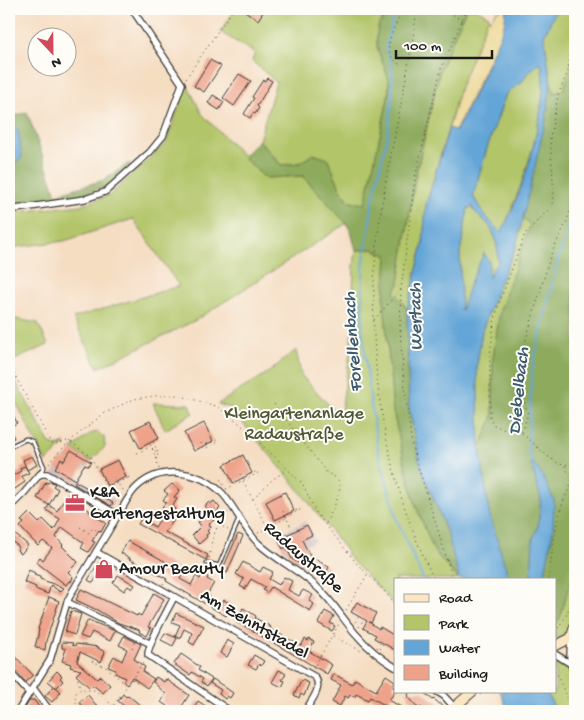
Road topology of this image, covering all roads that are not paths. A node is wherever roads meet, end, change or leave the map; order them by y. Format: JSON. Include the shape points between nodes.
{"nodes":[{"id":1,"x":132,"y":9,"type":"edge"},
{"id":2,"x":9,"y":210,"type":"edge"},
{"id":3,"x":9,"y":447,"type":"edge"},
{"id":4,"x":40,"y":474,"type":"junction"},
{"id":5,"x":9,"y":508,"type":"edge"},
{"id":6,"x":118,"y":515,"type":"junction"},
{"id":7,"x":240,"y":517,"type":"junction"},
{"id":8,"x":96,"y":552,"type":"junction"},
{"id":9,"x":207,"y":563,"type":"road end"},
{"id":10,"x":174,"y":597,"type":"junction"},
{"id":11,"x":66,"y":602,"type":"junction"},
{"id":12,"x":575,"y":625,"type":"edge"},
{"id":13,"x":573,"y":637,"type":"edge"},
{"id":14,"x":151,"y":644,"type":"junction"},
{"id":15,"x":556,"y":646,"type":"edge"},
{"id":16,"x":556,"y":655,"type":"edge"},
{"id":17,"x":571,"y":664,"type":"junction"},
{"id":18,"x":394,"y":666,"type":"edge"},
{"id":19,"x":9,"y":671,"type":"edge"},
{"id":20,"x":575,"y":681,"type":"edge"},
{"id":21,"x":31,"y":691,"type":"junction"},
{"id":22,"x":438,"y":692,"type":"edge"},
{"id":23,"x":472,"y":692,"type":"edge"},
{"id":24,"x":452,"y":709,"type":"edge"},
{"id":25,"x":18,"y":711,"type":"edge"},
{"id":26,"x":50,"y":711,"type":"edge"},
{"id":27,"x":230,"y":711,"type":"edge"},
{"id":28,"x":305,"y":711,"type":"edge"}],
"edges":[{"from":1,"to":2,"type":"street","via":[[182,84],[163,136],[105,192],[85,199]]},
{"from":3,"to":4,"type":"lane","via":[[26,439],[33,442],[44,466]]},
{"from":4,"to":5,"type":"street"},
{"from":4,"to":6,"type":"street","via":[[48,474]]},
{"from":6,"to":7,"type":"street","name":"Radaustraße","via":[[135,488],[143,482],[179,472],[223,491]]},
{"from":6,"to":8,"type":"street","name":"Radaustraße"},
{"from":7,"to":9,"type":"lane","via":[[219,566]]},
{"from":7,"to":18,"type":"street","name":"Radaustraße","via":[[267,551],[319,588],[356,634]]},
{"from":8,"to":10,"type":"street","name":"Am Zehntstadel"},
{"from":8,"to":11,"type":"street","name":"Radaustraße"},
{"from":10,"to":14,"type":"street"},
{"from":10,"to":28,"type":"street","name":"Am Zehntstadel","via":[[310,674],[318,682]]},
{"from":11,"to":14,"type":"street"},
{"from":11,"to":21,"type":"street","name":"Radaustraße","via":[[50,660]]},
{"from":12,"to":13,"type":"street"},
{"from":13,"to":15,"type":"street"},
{"from":13,"to":17,"type":"street"},
{"from":14,"to":27,"type":"street","via":[[148,656]]},
{"from":16,"to":17,"type":"street"},
{"from":17,"to":20,"type":"street"},
{"from":19,"to":21,"type":"street"},
{"from":21,"to":25,"type":"street","name":"Radaustraße"},
{"from":21,"to":26,"type":"street"},
{"from":22,"to":24,"type":"street"},
{"from":23,"to":24,"type":"street"}]}
